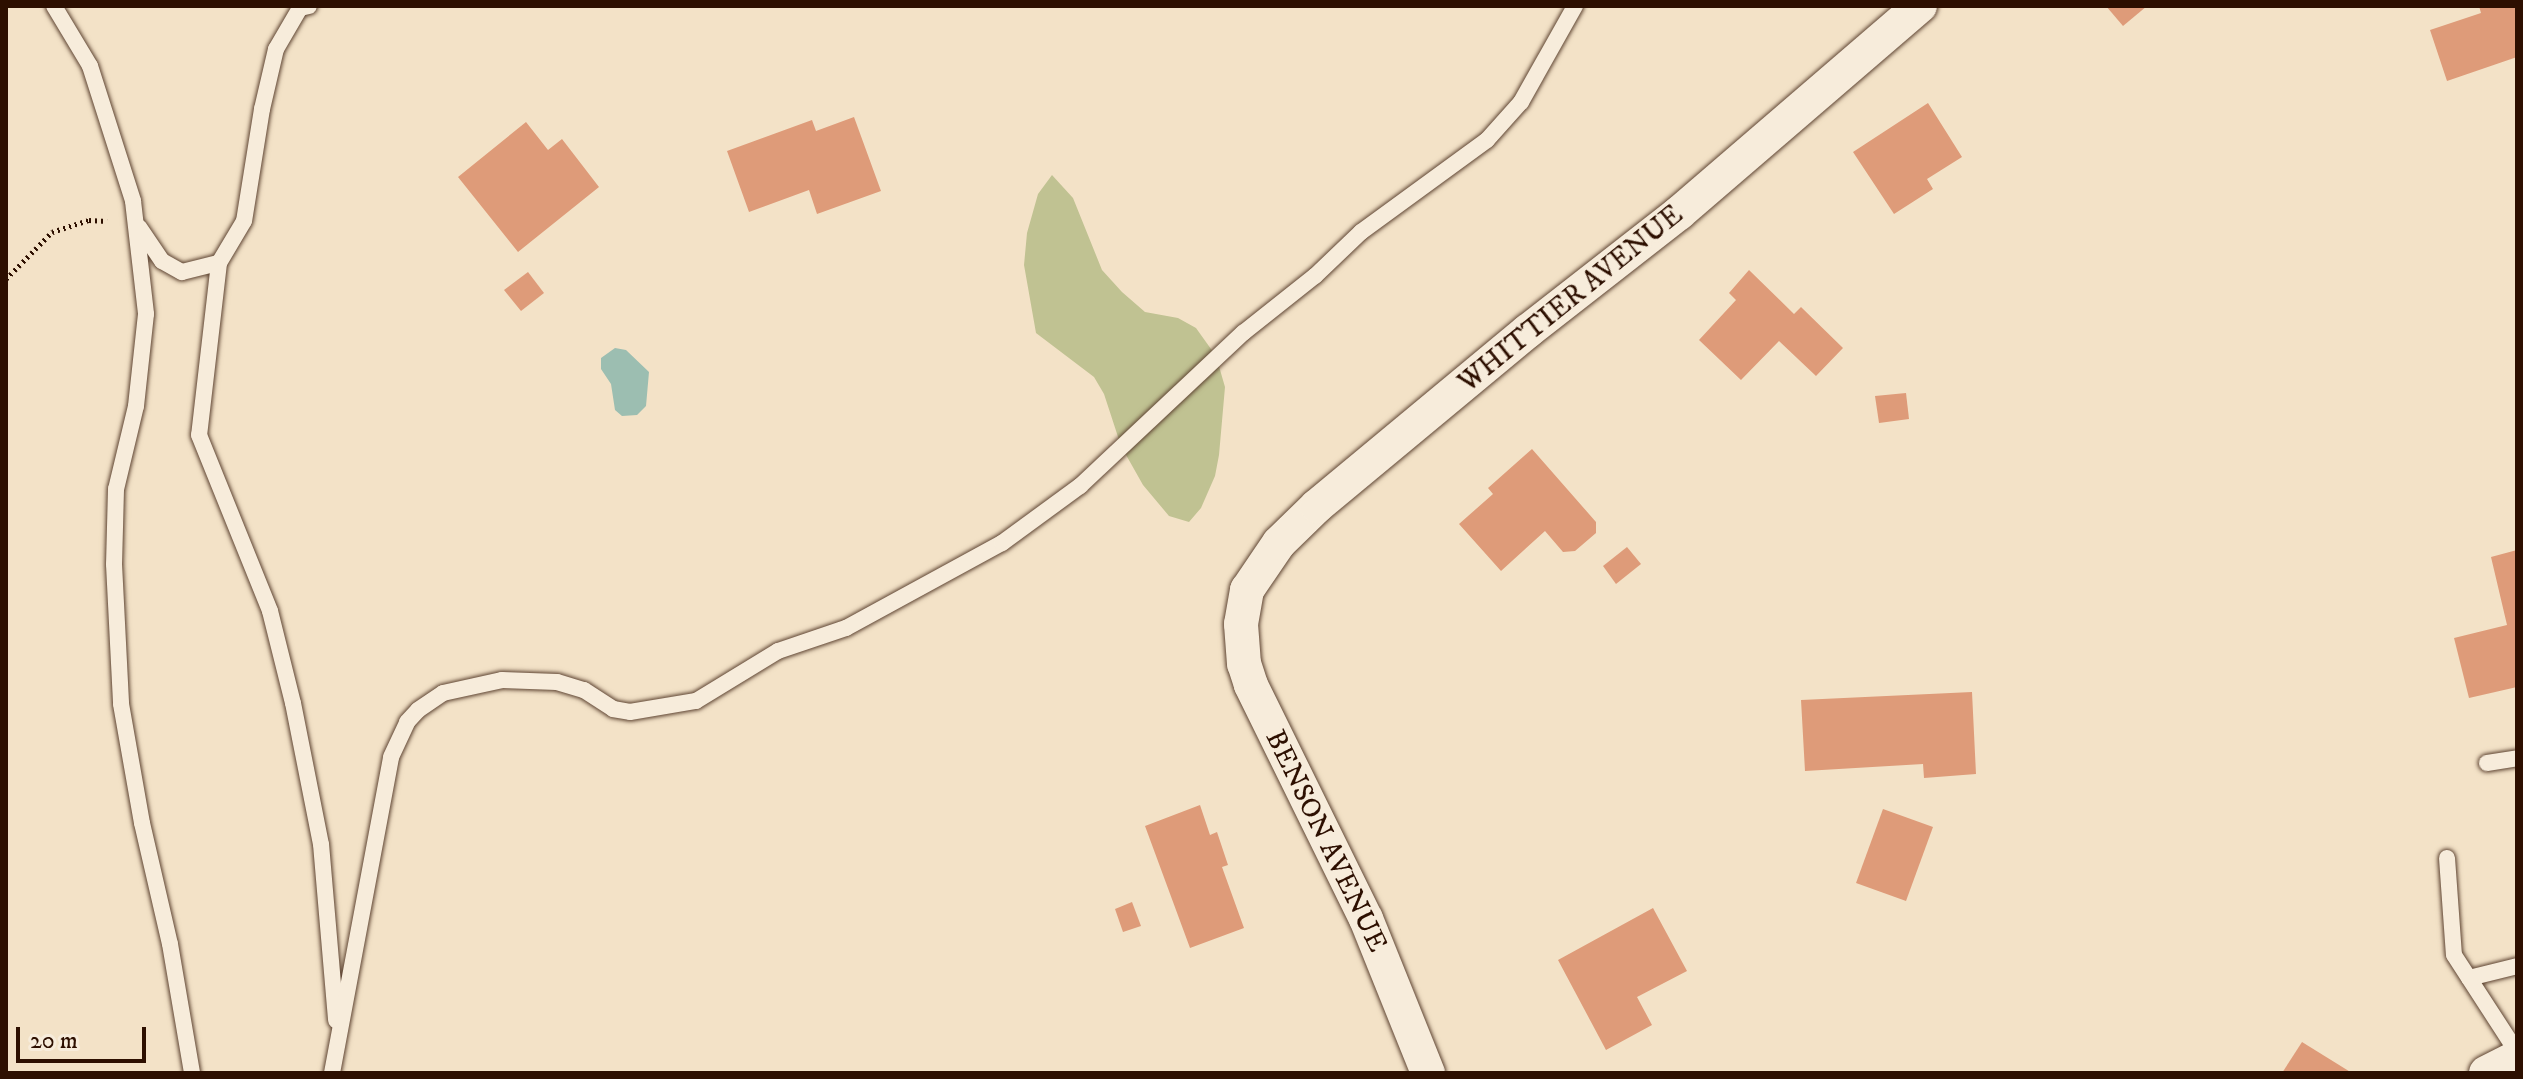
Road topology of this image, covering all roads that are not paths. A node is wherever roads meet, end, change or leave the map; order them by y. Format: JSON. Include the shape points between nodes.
{"nodes":[{"id":1,"x":54,"y":6,"type":"edge"},
{"id":2,"x":309,"y":6,"type":"edge"},
{"id":3,"x":1575,"y":6,"type":"edge"},
{"id":4,"x":1920,"y":6,"type":"edge"},
{"id":5,"x":136,"y":223,"type":"junction"},
{"id":6,"x":219,"y":263,"type":"junction"},
{"id":7,"x":1242,"y":606,"type":"joint"},
{"id":8,"x":2517,"y":758,"type":"edge"},
{"id":9,"x":2487,"y":763,"type":"dead end"},
{"id":10,"x":2447,"y":858,"type":"dead end"},
{"id":11,"x":2517,"y":966,"type":"edge"},
{"id":12,"x":2469,"y":978,"type":"junction"},
{"id":13,"x":338,"y":1042,"type":"junction"},
{"id":14,"x":2517,"y":1054,"type":"edge"},
{"id":15,"x":192,"y":1073,"type":"edge"},
{"id":16,"x":332,"y":1073,"type":"edge"},
{"id":17,"x":1428,"y":1073,"type":"edge"},
{"id":18,"x":2486,"y":1073,"type":"edge"}],
"edges":[{"from":1,"to":5,"type":"lane","via":[[90,66]]},
{"from":2,"to":6,"type":"lane","via":[[300,8],[276,49],[244,221]]},
{"from":3,"to":13,"type":"lane","via":[[1521,102],[1487,140],[1361,232],[1243,333],[1080,486],[1002,543],[846,628],[778,651],[696,701],[630,712],[557,682],[502,680],[443,693],[418,710],[391,757]]},
{"from":4,"to":7,"type":"street","name":"WHITTIER AVENUE","via":[[1679,213],[1317,506],[1255,575]]},
{"from":5,"to":6,"type":"lane","via":[[162,261],[182,272]]},
{"from":5,"to":15,"type":"lane","via":[[146,314],[136,406],[116,489],[121,704]]},
{"from":6,"to":13,"type":"lane","via":[[199,435],[270,611],[293,703],[321,844]]},
{"from":7,"to":17,"type":"street","name":"BENSON AVENUE","via":[[1242,643],[1251,685],[1366,919]]},
{"from":8,"to":9,"type":"lane"},
{"from":10,"to":12,"type":"lane","via":[[2454,955]]},
{"from":11,"to":12,"type":"lane"},
{"from":12,"to":14,"type":"lane"},
{"from":13,"to":16,"type":"lane"},
{"from":14,"to":18,"type":"street"}]}
